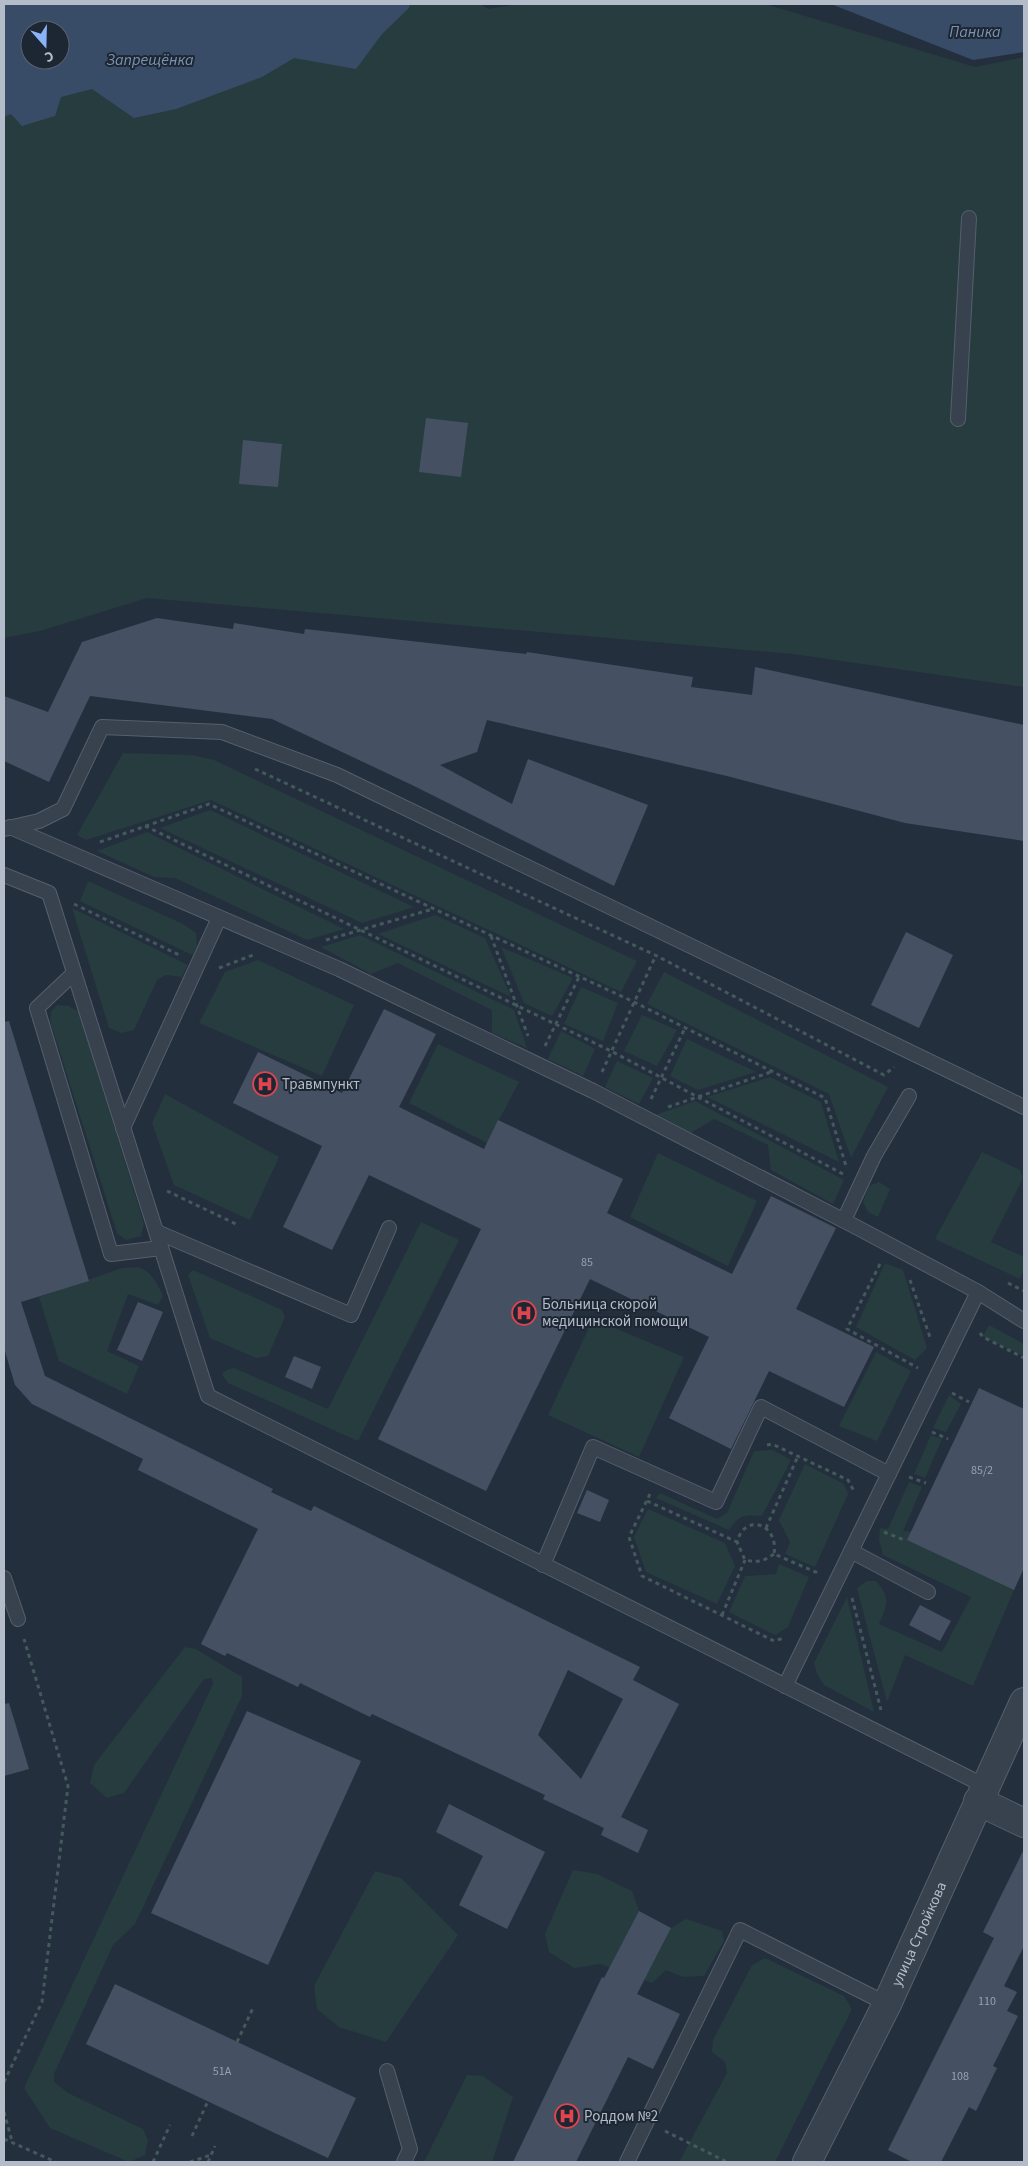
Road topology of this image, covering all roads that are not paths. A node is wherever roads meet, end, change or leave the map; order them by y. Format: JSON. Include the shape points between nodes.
{"nodes":[{"id":1,"x":969,"y":218,"type":"dead end"},
{"id":2,"x":958,"y":419,"type":"dead end"},
{"id":3,"x":7,"y":828,"type":"edge"},
{"id":4,"x":4,"y":875,"type":"edge"},
{"id":5,"x":219,"y":918,"type":"junction"},
{"id":6,"x":74,"y":973,"type":"junction"},
{"id":7,"x":909,"y":1096,"type":"dead end"},
{"id":8,"x":1024,"y":1107,"type":"edge"},
{"id":9,"x":123,"y":1128,"type":"junction"},
{"id":10,"x":844,"y":1220,"type":"junction"},
{"id":11,"x":389,"y":1228,"type":"dead end"},
{"id":12,"x":156,"y":1232,"type":"junction"},
{"id":13,"x":162,"y":1248,"type":"junction"},
{"id":14,"x":978,"y":1292,"type":"junction"},
{"id":15,"x":1023,"y":1318,"type":"edge"},
{"id":16,"x":889,"y":1474,"type":"junction"},
{"id":17,"x":851,"y":1551,"type":"junction"},
{"id":18,"x":544,"y":1565,"type":"junction"},
{"id":19,"x":4,"y":1578,"type":"edge"},
{"id":20,"x":928,"y":1592,"type":"dead end"},
{"id":21,"x":18,"y":1619,"type":"road end"},
{"id":22,"x":785,"y":1686,"type":"junction"},
{"id":23,"x":1024,"y":1702,"type":"edge"},
{"id":24,"x":982,"y":1794,"type":"junction"},
{"id":25,"x":1024,"y":1823,"type":"edge"},
{"id":26,"x":887,"y":2004,"type":"junction"},
{"id":27,"x":387,"y":2071,"type":"dead end"},
{"id":28,"x":404,"y":2162,"type":"edge"},
{"id":29,"x":627,"y":2162,"type":"edge"},
{"id":30,"x":807,"y":2162,"type":"edge"}],
"edges":[{"from":1,"to":2,"type":"lane"},
{"from":3,"to":5,"type":"lane"},
{"from":3,"to":8,"type":"lane","via":[[39,821],[63,809],[102,727],[222,732],[337,775]]},
{"from":4,"to":6,"type":"lane","via":[[49,893]]},
{"from":5,"to":9,"type":"lane"},
{"from":5,"to":10,"type":"lane","via":[[339,969],[593,1090]]},
{"from":6,"to":9,"type":"lane"},
{"from":6,"to":13,"type":"lane","via":[[37,1008],[112,1254]]},
{"from":7,"to":10,"type":"lane","via":[[874,1156]]},
{"from":9,"to":12,"type":"lane"},
{"from":10,"to":14,"type":"lane"},
{"from":11,"to":12,"type":"lane","via":[[351,1315]]},
{"from":12,"to":13,"type":"lane"},
{"from":13,"to":18,"type":"lane","via":[[208,1396]]},
{"from":14,"to":15,"type":"lane"},
{"from":14,"to":16,"type":"lane"},
{"from":16,"to":17,"type":"lane"},
{"from":16,"to":18,"type":"lane","via":[[760,1407],[716,1502],[593,1447]]},
{"from":17,"to":20,"type":"lane"},
{"from":17,"to":22,"type":"lane"},
{"from":18,"to":22,"type":"lane"},
{"from":19,"to":21,"type":"lane"},
{"from":22,"to":24,"type":"lane","via":[[888,1738]]},
{"from":23,"to":24,"type":"street","name":"улица Стройкова"},
{"from":24,"to":25,"type":"street"},
{"from":24,"to":26,"type":"street","name":"улица Стройкова"},
{"from":26,"to":29,"type":"lane","via":[[740,1930]]},
{"from":26,"to":30,"type":"street","name":"улица Стройкова"},
{"from":27,"to":28,"type":"lane","via":[[410,2149]]}]}
